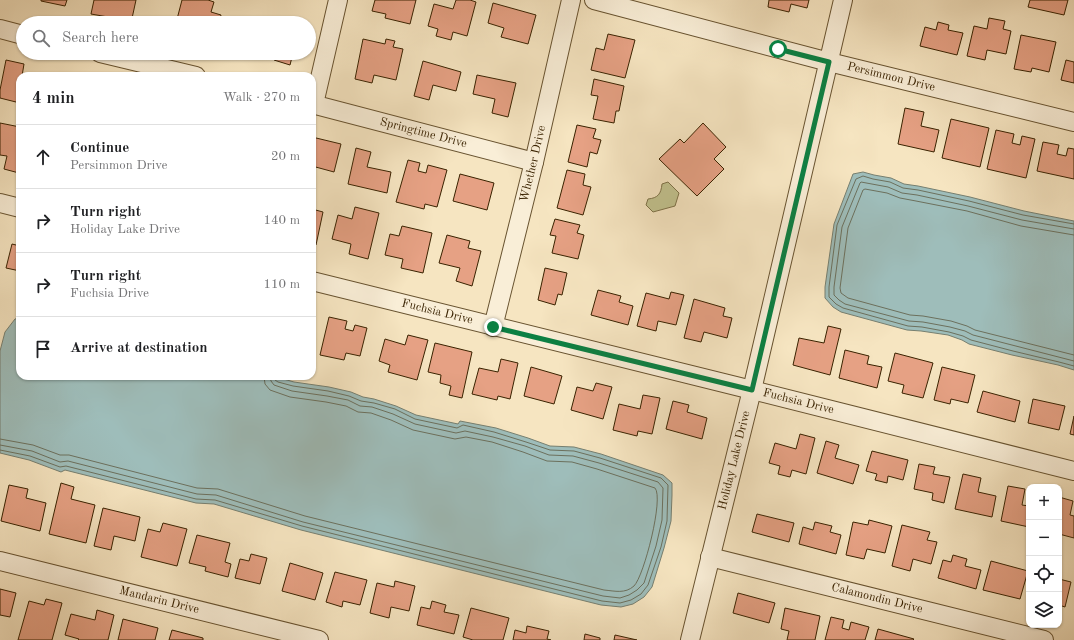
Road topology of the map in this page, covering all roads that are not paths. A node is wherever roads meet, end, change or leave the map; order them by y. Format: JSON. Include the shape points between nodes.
{"nodes":[{"id":1,"x":338,"y":0,"type":"edge"},
{"id":2,"x":572,"y":0,"type":"edge"},
{"id":3,"x":594,"y":0,"type":"edge"},
{"id":4,"x":843,"y":0,"type":"edge"},
{"id":5,"x":0,"y":29,"type":"edge"},
{"id":6,"x":16,"y":32,"type":"edge"},
{"id":7,"x":129,"y":60,"type":"edge"},
{"id":8,"x":829,"y":62,"type":"junction"},
{"id":9,"x":179,"y":72,"type":"edge"},
{"id":10,"x":316,"y":92,"type":"edge"},
{"id":11,"x":316,"y":105,"type":"edge"},
{"id":12,"x":1074,"y":122,"type":"edge"},
{"id":13,"x":534,"y":162,"type":"junction"},
{"id":14,"x":0,"y":203,"type":"edge"},
{"id":15,"x":16,"y":207,"type":"edge"},
{"id":16,"x":316,"y":282,"type":"edge"},
{"id":17,"x":493,"y":327,"type":"junction"},
{"id":18,"x":752,"y":390,"type":"junction"},
{"id":19,"x":1074,"y":472,"type":"edge"},
{"id":20,"x":710,"y":557,"type":"junction"},
{"id":21,"x":0,"y":561,"type":"edge"},
{"id":22,"x":319,"y":640,"type":"edge"},
{"id":23,"x":690,"y":640,"type":"edge"},
{"id":24,"x":1044,"y":640,"type":"edge"}],
"edges":[{"from":1,"to":10,"type":"street"},
{"from":2,"to":13,"type":"street","name":"Whether Drive"},
{"from":3,"to":8,"type":"street","name":"Persimmon Drive"},
{"from":4,"to":8,"type":"street","name":"Holiday Lake Drive"},
{"from":5,"to":6,"type":"street"},
{"from":7,"to":9,"type":"street"},
{"from":8,"to":12,"type":"street","name":"Persimmon Drive"},
{"from":8,"to":18,"type":"street","name":"Holiday Lake Drive"},
{"from":11,"to":13,"type":"street","name":"Springtime Drive"},
{"from":13,"to":17,"type":"street","name":"Whether Drive"},
{"from":14,"to":15,"type":"street"},
{"from":16,"to":17,"type":"street","name":"Fuchsia Drive"},
{"from":17,"to":18,"type":"street","name":"Fuchsia Drive"},
{"from":18,"to":19,"type":"street","name":"Fuchsia Drive"},
{"from":18,"to":20,"type":"street","name":"Holiday Lake Drive"},
{"from":20,"to":23,"type":"street","name":"Holiday Lake Drive"},
{"from":20,"to":24,"type":"street","name":"Calamondin Drive"},
{"from":21,"to":22,"type":"street","name":"Mandarin Drive"}]}
